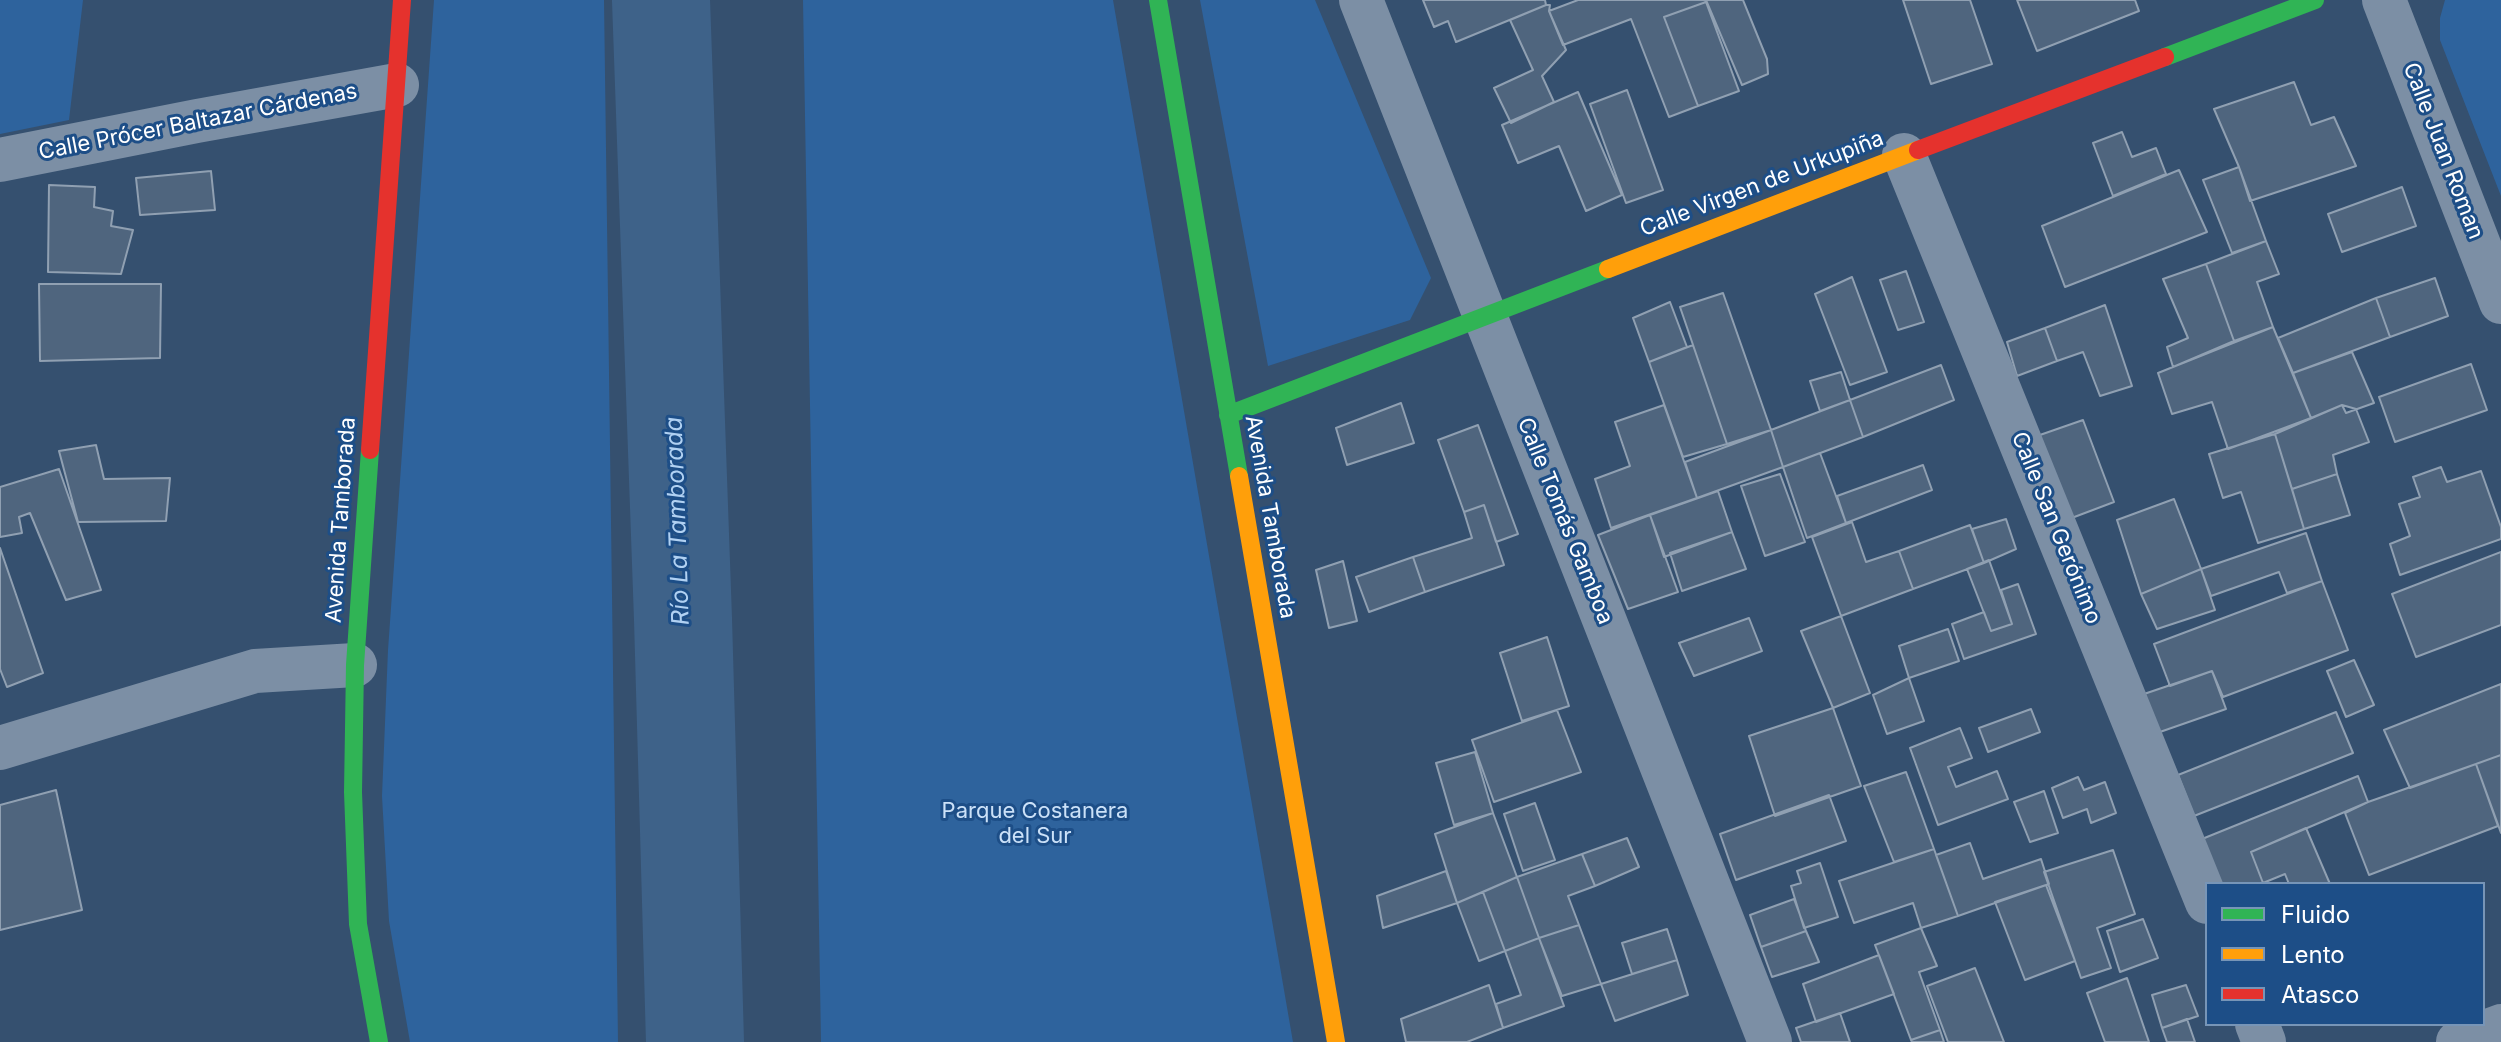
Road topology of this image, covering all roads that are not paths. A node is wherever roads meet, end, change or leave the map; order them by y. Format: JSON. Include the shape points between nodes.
{"nodes":[{"id":1,"x":402,"y":0,"type":"edge"},
{"id":2,"x":1158,"y":0,"type":"edge"},
{"id":3,"x":1361,"y":0,"type":"edge"},
{"id":4,"x":2315,"y":0,"type":"edge"},
{"id":5,"x":2384,"y":0,"type":"edge"},
{"id":6,"x":397,"y":85,"type":"junction"},
{"id":7,"x":1904,"y":155,"type":"junction"},
{"id":8,"x":0,"y":160,"type":"edge"},
{"id":9,"x":2501,"y":302,"type":"edge"},
{"id":10,"x":1484,"y":316,"type":"junction"},
{"id":11,"x":1228,"y":415,"type":"junction"},
{"id":12,"x":355,"y":665,"type":"junction"},
{"id":13,"x":0,"y":748,"type":"edge"},
{"id":14,"x":2205,"y":897,"type":"edge"},
{"id":15,"x":2501,"y":1026,"type":"edge"},
{"id":16,"x":379,"y":1042,"type":"edge"},
{"id":17,"x":1336,"y":1042,"type":"edge"},
{"id":18,"x":1770,"y":1042,"type":"edge"},
{"id":19,"x":2458,"y":1042,"type":"edge"}],
"edges":[{"from":1,"to":6,"type":"main road","name":"Avenida Tamborada"},
{"from":2,"to":11,"type":"main road","name":"Avenida Tamborada"},
{"from":3,"to":10,"type":"street","name":"Calle Tomás Gamboa"},
{"from":4,"to":7,"type":"main road","name":"Calle Virgen de Urkupiña"},
{"from":5,"to":9,"type":"street","name":"Calle Juan Roman"},
{"from":6,"to":8,"type":"street","name":"Calle Prócer Baltazar Cárdenas"},
{"from":6,"to":12,"type":"main road","name":"Avenida Tamborada"},
{"from":7,"to":10,"type":"main road","name":"Calle Virgen de Urkupiña"},
{"from":7,"to":14,"type":"street","name":"Calle San Gerónimo"},
{"from":10,"to":11,"type":"main road","name":"Calle Virgen de Urkupiña"},
{"from":10,"to":18,"type":"street","name":"Calle Tomás Gamboa"},
{"from":11,"to":17,"type":"main road","name":"Avenida Tamborada"},
{"from":12,"to":13,"type":"street","via":[[255,671]]},
{"from":12,"to":16,"type":"main road","name":"Avenida Tamborada","via":[[358,924]]},
{"from":15,"to":19,"type":"street"}]}
